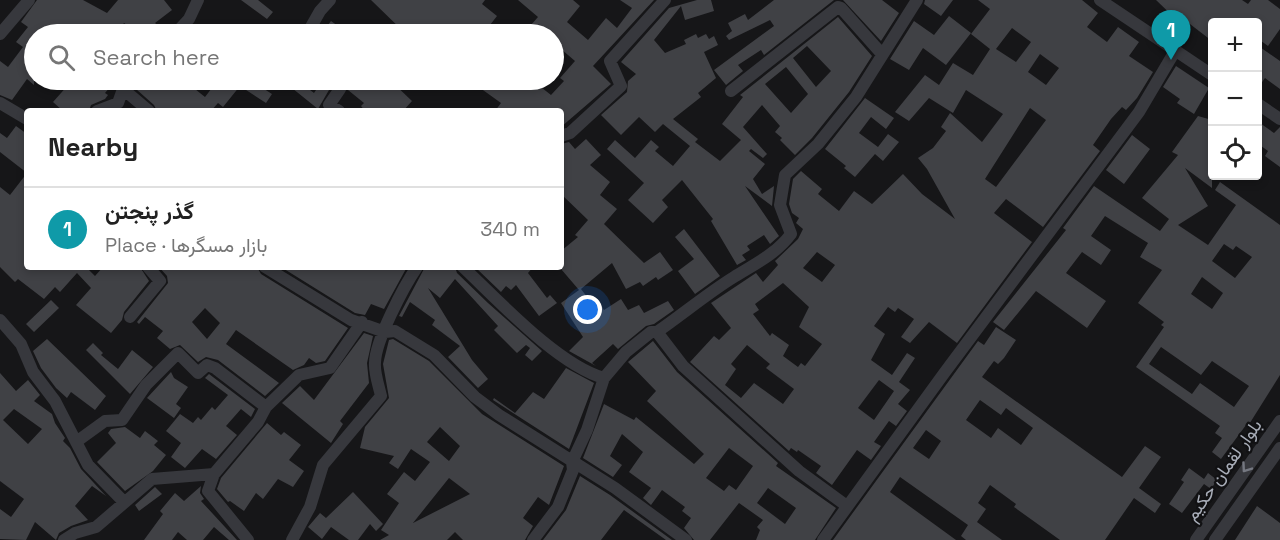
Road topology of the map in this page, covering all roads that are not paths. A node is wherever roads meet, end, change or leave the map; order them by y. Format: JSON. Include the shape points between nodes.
{"nodes":[{"id":1,"x":29,"y":0,"type":"edge"},
{"id":2,"x":198,"y":0,"type":"edge"},
{"id":3,"x":330,"y":0,"type":"edge"},
{"id":4,"x":665,"y":0,"type":"edge"},
{"id":5,"x":916,"y":0,"type":"edge"},
{"id":6,"x":1100,"y":0,"type":"edge"},
{"id":7,"x":184,"y":24,"type":"edge"},
{"id":8,"x":313,"y":24,"type":"edge"},
{"id":9,"x":0,"y":34,"type":"edge"},
{"id":10,"x":1175,"y":51,"type":"junction"},
{"id":11,"x":881,"y":53,"type":"junction"},
{"id":12,"x":1208,"y":72,"type":"edge"},
{"id":13,"x":123,"y":90,"type":"edge"},
{"id":14,"x":124,"y":90,"type":"edge"},
{"id":15,"x":339,"y":90,"type":"edge"},
{"id":16,"x":731,"y":91,"type":"dead end"},
{"id":17,"x":0,"y":103,"type":"edge"},
{"id":18,"x":1262,"y":107,"type":"edge"},
{"id":19,"x":105,"y":108,"type":"edge"},
{"id":20,"x":145,"y":108,"type":"edge"},
{"id":21,"x":334,"y":108,"type":"edge"},
{"id":22,"x":24,"y":117,"type":"edge"},
{"id":23,"x":1280,"y":119,"type":"edge"},
{"id":24,"x":564,"y":135,"type":"edge"},
{"id":25,"x":151,"y":270,"type":"edge"},
{"id":26,"x":270,"y":270,"type":"edge"},
{"id":27,"x":415,"y":270,"type":"edge"},
{"id":28,"x":467,"y":270,"type":"edge"},
{"id":29,"x":130,"y":317,"type":"dead end"},
{"id":30,"x":0,"y":320,"type":"edge"},
{"id":31,"x":362,"y":322,"type":"junction"},
{"id":32,"x":385,"y":332,"type":"junction"},
{"id":33,"x":657,"y":332,"type":"junction"},
{"id":34,"x":604,"y":378,"type":"junction"},
{"id":35,"x":266,"y":407,"type":"junction"},
{"id":36,"x":1280,"y":421,"type":"edge"},
{"id":37,"x":76,"y":442,"type":"junction"},
{"id":38,"x":1280,"y":448,"type":"edge"},
{"id":39,"x":572,"y":462,"type":"junction"},
{"id":40,"x":214,"y":474,"type":"junction"},
{"id":41,"x":124,"y":502,"type":"junction"},
{"id":42,"x":847,"y":506,"type":"junction"},
{"id":43,"x":64,"y":540,"type":"edge"},
{"id":44,"x":248,"y":540,"type":"edge"},
{"id":45,"x":292,"y":540,"type":"edge"},
{"id":46,"x":533,"y":540,"type":"edge"},
{"id":47,"x":686,"y":540,"type":"edge"},
{"id":48,"x":823,"y":540,"type":"edge"},
{"id":49,"x":1196,"y":540,"type":"edge"},
{"id":50,"x":1215,"y":540,"type":"edge"}],
"edges":[{"from":1,"to":9,"type":"street"},
{"from":2,"to":7,"type":"street"},
{"from":3,"to":8,"type":"street"},
{"from":4,"to":24,"type":"street","via":[[610,61],[621,86]]},
{"from":5,"to":11,"type":"street"},
{"from":6,"to":10,"type":"street"},
{"from":10,"to":12,"type":"street"},
{"from":10,"to":42,"type":"street","via":[[1139,112]]},
{"from":11,"to":16,"type":"street","via":[[838,8]]},
{"from":11,"to":33,"type":"street","via":[[856,97],[818,144],[785,176],[780,206],[791,234],[786,241]]},
{"from":13,"to":19,"type":"street","via":[[118,103]]},
{"from":14,"to":20,"type":"street"},
{"from":15,"to":21,"type":"street","via":[[329,105]]},
{"from":17,"to":22,"type":"street"},
{"from":18,"to":23,"type":"street"},
{"from":25,"to":29,"type":"street","via":[[160,281]]},
{"from":26,"to":31,"type":"street","via":[[351,320]]},
{"from":27,"to":32,"type":"street"},
{"from":28,"to":34,"type":"street","via":[[525,327],[587,374]]},
{"from":30,"to":37,"type":"street","via":[[21,344],[33,372],[55,400]]},
{"from":31,"to":32,"type":"street"},
{"from":31,"to":35,"type":"street","via":[[330,368],[299,375]]},
{"from":32,"to":39,"type":"street","via":[[395,331],[434,355],[475,397]]},
{"from":32,"to":45,"type":"street","via":[[374,364],[381,396],[323,465],[310,507]]},
{"from":33,"to":34,"type":"street","via":[[651,332],[626,352]]},
{"from":33,"to":42,"type":"street","via":[[682,366],[799,471]]},
{"from":34,"to":39,"type":"street","via":[[588,430]]},
{"from":35,"to":37,"type":"street","via":[[207,365],[198,373],[178,353],[146,385],[122,420],[105,421]]},
{"from":35,"to":40,"type":"street"},
{"from":36,"to":49,"type":"street","name":"بلوار لقمان حکیم","one_way":true},
{"from":37,"to":41,"type":"street","via":[[87,465]]},
{"from":38,"to":50,"type":"street","name":"بلوار لقمان حکیم"},
{"from":39,"to":46,"type":"street","via":[[573,470],[558,507]]},
{"from":39,"to":47,"type":"street"},
{"from":40,"to":41,"type":"street","via":[[152,479]]},
{"from":40,"to":44,"type":"street","via":[[208,491]]},
{"from":41,"to":43,"type":"street","via":[[96,527]]},
{"from":42,"to":48,"type":"street"}]}
